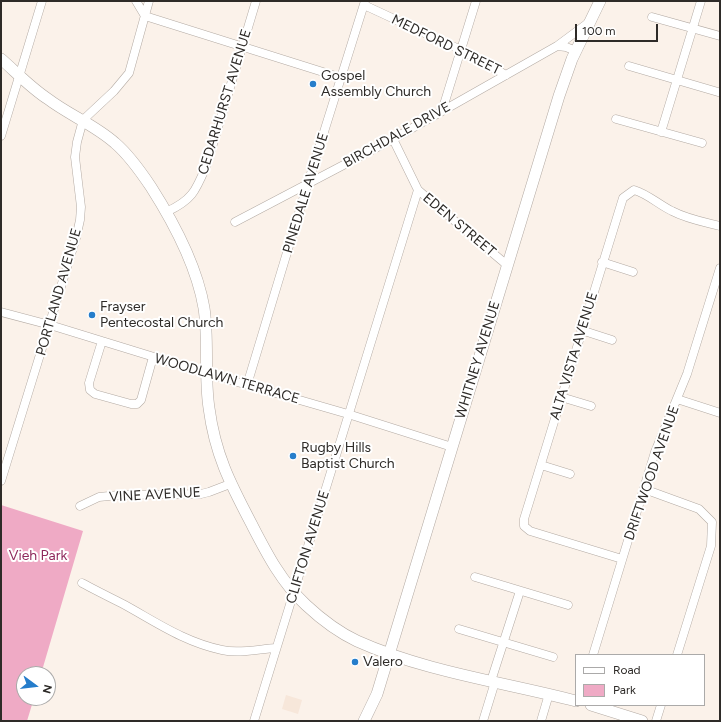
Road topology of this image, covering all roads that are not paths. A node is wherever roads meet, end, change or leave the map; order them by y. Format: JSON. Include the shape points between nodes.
{"nodes":[{"id":1,"x":42,"y":1,"type":"edge"},
{"id":2,"x":136,"y":1,"type":"edge"},
{"id":3,"x":149,"y":1,"type":"edge"},
{"id":4,"x":256,"y":1,"type":"edge"},
{"id":5,"x":476,"y":1,"type":"edge"},
{"id":6,"x":600,"y":1,"type":"edge"},
{"id":7,"x":701,"y":1,"type":"edge"},
{"id":8,"x":365,"y":3,"type":"edge"},
{"id":9,"x":145,"y":16,"type":"junction"},
{"id":10,"x":652,"y":17,"type":"dead end"},
{"id":11,"x":589,"y":23,"type":"junction"},
{"id":12,"x":693,"y":29,"type":"junction"},
{"id":13,"x":720,"y":36,"type":"edge"},
{"id":14,"x":242,"y":46,"type":"junction"},
{"id":15,"x":557,"y":46,"type":"junction"},
{"id":16,"x":461,"y":50,"type":"junction"},
{"id":17,"x":576,"y":51,"type":"junction"},
{"id":18,"x":1,"y":59,"type":"edge"},
{"id":19,"x":629,"y":66,"type":"dead end"},
{"id":20,"x":506,"y":74,"type":"junction"},
{"id":21,"x":20,"y":75,"type":"junction"},
{"id":22,"x":342,"y":78,"type":"junction"},
{"id":23,"x":677,"y":80,"type":"junction"},
{"id":24,"x":718,"y":92,"type":"dead end"},
{"id":25,"x":442,"y":111,"type":"junction"},
{"id":26,"x":616,"y":119,"type":"dead end"},
{"id":27,"x":83,"y":120,"type":"junction"},
{"id":28,"x":661,"y":132,"type":"junction"},
{"id":29,"x":1,"y":136,"type":"edge"},
{"id":30,"x":393,"y":139,"type":"junction"},
{"id":31,"x":702,"y":143,"type":"dead end"},
{"id":32,"x":308,"y":183,"type":"junction"},
{"id":33,"x":418,"y":190,"type":"junction"},
{"id":34,"x":166,"y":212,"type":"junction"},
{"id":35,"x":235,"y":222,"type":"dead end"},
{"id":36,"x":720,"y":226,"type":"edge"},
{"id":37,"x":602,"y":262,"type":"junction"},
{"id":38,"x":507,"y":265,"type":"junction"},
{"id":39,"x":720,"y":268,"type":"edge"},
{"id":40,"x":633,"y":272,"type":"dead end"},
{"id":41,"x":1,"y":312,"type":"edge"},
{"id":42,"x":50,"y":325,"type":"junction"},
{"id":43,"x":581,"y":330,"type":"junction"},
{"id":44,"x":612,"y":340,"type":"dead end"},
{"id":45,"x":102,"y":341,"type":"junction"},
{"id":46,"x":153,"y":357,"type":"junction"},
{"id":47,"x":206,"y":373,"type":"junction"},
{"id":48,"x":247,"y":385,"type":"junction"},
{"id":49,"x":561,"y":397,"type":"junction"},
{"id":50,"x":677,"y":399,"type":"junction"},
{"id":51,"x":591,"y":406,"type":"dead end"},
{"id":52,"x":720,"y":413,"type":"edge"},
{"id":53,"x":348,"y":414,"type":"junction"},
{"id":54,"x":452,"y":447,"type":"junction"},
{"id":55,"x":541,"y":465,"type":"junction"},
{"id":56,"x":570,"y":474,"type":"dead end"},
{"id":57,"x":1,"y":481,"type":"edge"},
{"id":58,"x":230,"y":484,"type":"junction"},
{"id":59,"x":644,"y":490,"type":"junction"},
{"id":60,"x":80,"y":506,"type":"dead end"},
{"id":61,"x":622,"y":559,"type":"junction"},
{"id":62,"x":475,"y":577,"type":"dead end"},
{"id":63,"x":82,"y":584,"type":"dead end"},
{"id":64,"x":520,"y":591,"type":"junction"},
{"id":65,"x":294,"y":592,"type":"junction"},
{"id":66,"x":568,"y":605,"type":"dead end"},
{"id":67,"x":459,"y":629,"type":"dead end"},
{"id":68,"x":503,"y":642,"type":"junction"},
{"id":69,"x":276,"y":648,"type":"junction"},
{"id":70,"x":389,"y":653,"type":"junction"},
{"id":71,"x":593,"y":654,"type":"edge"},
{"id":72,"x":677,"y":654,"type":"edge"},
{"id":73,"x":553,"y":657,"type":"dead end"},
{"id":74,"x":493,"y":681,"type":"junction"},
{"id":75,"x":549,"y":694,"type":"junction"},
{"id":76,"x":575,"y":701,"type":"edge"},
{"id":77,"x":594,"y":706,"type":"edge"},
{"id":78,"x":661,"y":706,"type":"edge"},
{"id":79,"x":254,"y":721,"type":"edge"},
{"id":80,"x":364,"y":721,"type":"edge"},
{"id":81,"x":483,"y":721,"type":"edge"},
{"id":82,"x":541,"y":721,"type":"edge"},
{"id":83,"x":642,"y":721,"type":"edge"},
{"id":84,"x":656,"y":721,"type":"edge"}],
"edges":[{"from":1,"to":21,"type":"street"},
{"from":2,"to":9,"type":"street"},
{"from":3,"to":9,"type":"street"},
{"from":4,"to":14,"type":"street","name":"CEDARHURST AVENUE"},
{"from":5,"to":16,"type":"street"},
{"from":6,"to":11,"type":"main road","name":"WHITNEY AVENUE"},
{"from":7,"to":12,"type":"street"},
{"from":8,"to":16,"type":"street","name":"MEDFORD STREET"},
{"from":8,"to":22,"type":"street","name":"PINEDALE AVENUE"},
{"from":9,"to":14,"type":"street"},
{"from":9,"to":27,"type":"street","via":[[129,73]]},
{"from":10,"to":12,"type":"street"},
{"from":11,"to":15,"type":"street","name":"BIRCHDALE DRIVE"},
{"from":11,"to":17,"type":"main road","name":"WHITNEY AVENUE"},
{"from":12,"to":13,"type":"street"},
{"from":12,"to":23,"type":"street"},
{"from":14,"to":22,"type":"street"},
{"from":14,"to":34,"type":"street","name":"CEDARHURST AVENUE","via":[[199,184],[182,205]]},
{"from":15,"to":17,"type":"street","via":[[566,46]]},
{"from":15,"to":20,"type":"street","name":"BIRCHDALE DRIVE"},
{"from":16,"to":20,"type":"street","name":"MEDFORD STREET"},
{"from":16,"to":25,"type":"street"},
{"from":17,"to":38,"type":"main road","name":"WHITNEY AVENUE","via":[[559,96]]},
{"from":18,"to":21,"type":"main road"},
{"from":19,"to":23,"type":"street"},
{"from":20,"to":25,"type":"street","name":"BIRCHDALE DRIVE"},
{"from":21,"to":27,"type":"main road","via":[[47,99]]},
{"from":21,"to":29,"type":"street"},
{"from":22,"to":32,"type":"street","name":"PINEDALE AVENUE"},
{"from":23,"to":24,"type":"street"},
{"from":23,"to":28,"type":"street"},
{"from":25,"to":30,"type":"street","name":"BIRCHDALE DRIVE"},
{"from":26,"to":28,"type":"street"},
{"from":27,"to":34,"type":"main road","via":[[116,143],[129,157]]},
{"from":27,"to":42,"type":"street","name":"PORTLAND AVENUE","via":[[75,157],[81,207],[80,220]]},
{"from":28,"to":31,"type":"street"},
{"from":30,"to":32,"type":"street","name":"BIRCHDALE DRIVE"},
{"from":30,"to":33,"type":"street","name":"EDEN STREET"},
{"from":32,"to":35,"type":"street","name":"BIRCHDALE DRIVE"},
{"from":32,"to":48,"type":"street","name":"PINEDALE AVENUE"},
{"from":33,"to":38,"type":"street","name":"EDEN STREET"},
{"from":33,"to":53,"type":"street","name":"CLIFTON AVENUE"},
{"from":34,"to":47,"type":"main road","via":[[198,283],[206,334]]},
{"from":36,"to":37,"type":"street","name":"ALTA VISTA AVENUE","via":[[672,212],[642,192],[634,190],[623,198]]},
{"from":37,"to":40,"type":"street"},
{"from":37,"to":43,"type":"street","name":"ALTA VISTA AVENUE"},
{"from":38,"to":54,"type":"main road","name":"WHITNEY AVENUE"},
{"from":39,"to":50,"type":"street","name":"DRIFTWOOD AVENUE"},
{"from":41,"to":42,"type":"street","name":"WOODLAWN TERRACE"},
{"from":42,"to":45,"type":"street","name":"WOODLAWN TERRACE"},
{"from":42,"to":57,"type":"street","name":"PORTLAND AVENUE"},
{"from":43,"to":44,"type":"street"},
{"from":43,"to":49,"type":"street","name":"ALTA VISTA AVENUE"},
{"from":45,"to":46,"type":"street","name":"WOODLAWN TERRACE"},
{"from":45,"to":46,"type":"street","via":[[90,383],[90,390],[95,394],[137,404],[141,400]]},
{"from":46,"to":47,"type":"street","name":"WOODLAWN TERRACE"},
{"from":47,"to":48,"type":"street","name":"WOODLAWN TERRACE"},
{"from":47,"to":58,"type":"main road","via":[[212,434]]},
{"from":48,"to":53,"type":"street","name":"WOODLAWN TERRACE"},
{"from":49,"to":51,"type":"street"},
{"from":49,"to":55,"type":"street","name":"ALTA VISTA AVENUE"},
{"from":50,"to":52,"type":"street"},
{"from":50,"to":59,"type":"street","name":"DRIFTWOOD AVENUE","via":[[655,452]]},
{"from":53,"to":54,"type":"street","name":"WOODLAWN TERRACE"},
{"from":53,"to":65,"type":"street","name":"CLIFTON AVENUE"},
{"from":54,"to":70,"type":"main road","name":"WHITNEY AVENUE"},
{"from":55,"to":56,"type":"street"},
{"from":55,"to":61,"type":"street","name":"ALTA VISTA AVENUE","via":[[524,526],[530,531]]},
{"from":58,"to":60,"type":"street","name":"VINE AVENUE","via":[[201,494],[119,495],[99,498]]},
{"from":58,"to":65,"type":"main road","via":[[267,555]]},
{"from":59,"to":61,"type":"street","name":"DRIFTWOOD AVENUE"},
{"from":59,"to":72,"type":"street","via":[[699,508],[712,522],[711,546]]},
{"from":61,"to":71,"type":"street","name":"DRIFTWOOD AVENUE"},
{"from":62,"to":64,"type":"street"},
{"from":63,"to":69,"type":"street","via":[[184,638],[223,650]]},
{"from":64,"to":66,"type":"street"},
{"from":64,"to":68,"type":"street"},
{"from":65,"to":69,"type":"street","name":"CLIFTON AVENUE"},
{"from":65,"to":70,"type":"main road","via":[[304,604],[336,628],[356,640]]},
{"from":67,"to":68,"type":"street"},
{"from":68,"to":73,"type":"street"},
{"from":68,"to":74,"type":"street"},
{"from":69,"to":79,"type":"street","name":"CLIFTON AVENUE"},
{"from":70,"to":74,"type":"main road","via":[[438,669]]},
{"from":70,"to":80,"type":"main road","name":"WHITNEY AVENUE","via":[[377,694]]},
{"from":74,"to":75,"type":"main road"},
{"from":74,"to":81,"type":"street"},
{"from":75,"to":76,"type":"main road"},
{"from":75,"to":82,"type":"street"},
{"from":77,"to":83,"type":"main road"},
{"from":78,"to":84,"type":"street"}]}
